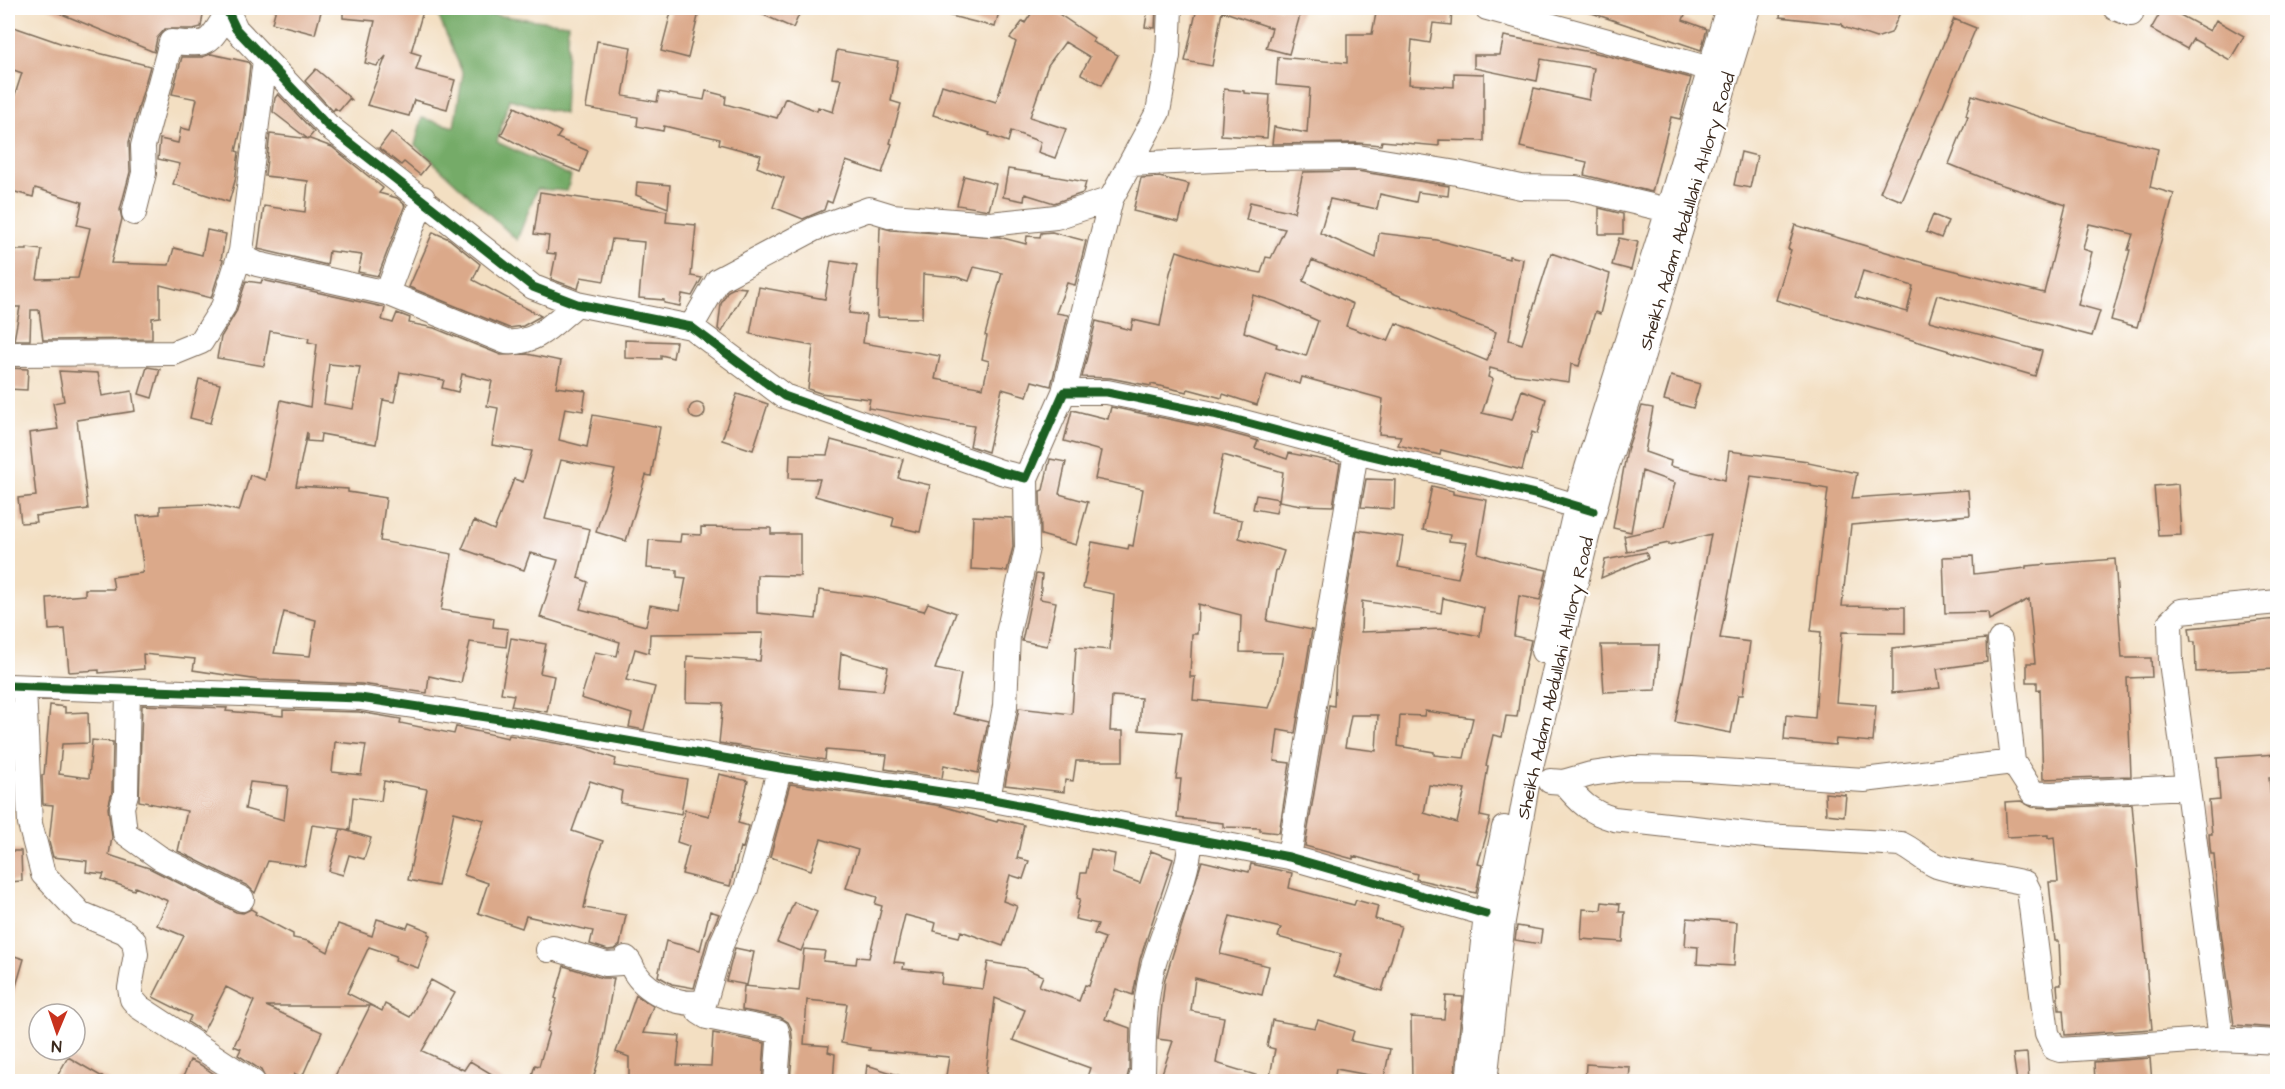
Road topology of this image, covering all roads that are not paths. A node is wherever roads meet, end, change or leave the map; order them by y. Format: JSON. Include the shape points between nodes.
{"nodes":[{"id":1,"x":1170,"y":8,"type":"edge"},
{"id":2,"x":1487,"y":8,"type":"edge"},
{"id":3,"x":1728,"y":8,"type":"edge"},
{"id":4,"x":1748,"y":8,"type":"edge"},
{"id":5,"x":227,"y":9,"type":"edge"},
{"id":6,"x":266,"y":60,"type":"junction"},
{"id":7,"x":1711,"y":69,"type":"junction"},
{"id":8,"x":1130,"y":164,"type":"junction"},
{"id":9,"x":423,"y":198,"type":"junction"},
{"id":10,"x":1111,"y":199,"type":"junction"},
{"id":11,"x":1668,"y":210,"type":"junction"},
{"id":12,"x":134,"y":213,"type":"dead end"},
{"id":13,"x":241,"y":251,"type":"junction"},
{"id":14,"x":387,"y":293,"type":"junction"},
{"id":15,"x":577,"y":304,"type":"junction"},
{"id":16,"x":691,"y":327,"type":"junction"},
{"id":17,"x":8,"y":354,"type":"edge"},
{"id":18,"x":1064,"y":392,"type":"junction"},
{"id":19,"x":1356,"y":452,"type":"junction"},
{"id":20,"x":1026,"y":478,"type":"junction"},
{"id":21,"x":1585,"y":509,"type":"junction"},
{"id":22,"x":2277,"y":602,"type":"edge"},
{"id":23,"x":2000,"y":640,"type":"dead end"},
{"id":24,"x":16,"y":687,"type":"edge"},
{"id":25,"x":128,"y":691,"type":"junction"},
{"id":26,"x":2013,"y":762,"type":"junction"},
{"id":27,"x":780,"y":768,"type":"junction"},
{"id":28,"x":1528,"y":778,"type":"junction"},
{"id":29,"x":1563,"y":782,"type":"junction"},
{"id":30,"x":2187,"y":787,"type":"junction"},
{"id":31,"x":988,"y":800,"type":"junction"},
{"id":32,"x":1191,"y":839,"type":"junction"},
{"id":33,"x":1289,"y":857,"type":"junction"},
{"id":34,"x":242,"y":899,"type":"dead end"},
{"id":35,"x":1486,"y":914,"type":"junction"},
{"id":36,"x":548,"y":950,"type":"dead end"},
{"id":37,"x":697,"y":1003,"type":"junction"},
{"id":38,"x":2221,"y":1038,"type":"junction"},
{"id":39,"x":2277,"y":1042,"type":"edge"},
{"id":40,"x":253,"y":1082,"type":"edge"},
{"id":41,"x":776,"y":1082,"type":"edge"},
{"id":42,"x":1140,"y":1082,"type":"edge"},
{"id":43,"x":1468,"y":1082,"type":"edge"},
{"id":44,"x":1485,"y":1082,"type":"edge"}],
"edges":[{"from":1,"to":8,"type":"street","via":[[1168,56],[1158,112]]},
{"from":2,"to":7,"type":"street"},
{"from":3,"to":7,"type":"street","name":"Sheikh Adam Abdullahi Al-Ilory Road"},
{"from":4,"to":21,"type":"street","name":"Sheikh Adam Abdullahi Al-Ilory Road"},
{"from":5,"to":6,"type":"street","via":[[236,29]]},
{"from":5,"to":12,"type":"street","via":[[213,37],[203,44],[171,42],[143,146],[144,173]]},
{"from":6,"to":9,"type":"street","via":[[328,126]]},
{"from":6,"to":13,"type":"street"},
{"from":7,"to":11,"type":"street","name":"Sheikh Adam Abdullahi Al-Ilory Road"},
{"from":8,"to":10,"type":"street"},
{"from":8,"to":11,"type":"street","via":[[1358,157],[1521,186],[1575,188]]},
{"from":9,"to":14,"type":"street"},
{"from":9,"to":15,"type":"street","via":[[533,287]]},
{"from":10,"to":16,"type":"street","via":[[1056,217],[990,224],[891,216],[869,209],[814,229],[718,280]]},
{"from":10,"to":18,"type":"street"},
{"from":11,"to":21,"type":"street","name":"Sheikh Adam Abdullahi Al-Ilory Road"},
{"from":13,"to":14,"type":"street","via":[[247,260],[258,264]]},
{"from":13,"to":17,"type":"street","via":[[223,307],[201,342],[174,353]]},
{"from":14,"to":15,"type":"street","via":[[506,342],[520,343],[533,339]]},
{"from":15,"to":16,"type":"street"},
{"from":16,"to":20,"type":"street","via":[[784,396]]},
{"from":18,"to":19,"type":"street","via":[[1107,392],[1158,401]]},
{"from":18,"to":20,"type":"street"},
{"from":19,"to":21,"type":"street"},
{"from":19,"to":33,"type":"street"},
{"from":20,"to":31,"type":"street","via":[[1027,548],[1008,633],[1005,705]]},
{"from":21,"to":28,"type":"street","name":"Sheikh Adam Abdullahi Al-Ilory Road"},
{"from":21,"to":35,"type":"street","name":"Sheikh Adam Abdullahi Al-Ilory Road","via":[[1514,776]]},
{"from":22,"to":30,"type":"street","via":[[2181,611],[2170,622],[2170,662]]},
{"from":23,"to":26,"type":"street"},
{"from":24,"to":25,"type":"street"},
{"from":24,"to":40,"type":"street","via":[[30,824],[43,874],[80,914],[125,932],[134,941],[136,954],[130,988],[132,999],[140,1007]]},
{"from":25,"to":27,"type":"street","via":[[360,698]]},
{"from":25,"to":34,"type":"street","via":[[125,833],[160,858]]},
{"from":26,"to":29,"type":"street","via":[[1864,780],[1632,768]]},
{"from":26,"to":30,"type":"street","via":[[2033,793],[2040,795]]},
{"from":27,"to":31,"type":"street"},
{"from":27,"to":37,"type":"street","via":[[746,889],[721,945],[705,1001]]},
{"from":28,"to":29,"type":"street"},
{"from":28,"to":44,"type":"street","name":"Sheikh Adam Abdullahi Al-Ilory Road","via":[[1503,921]]},
{"from":29,"to":38,"type":"street","via":[[1596,814],[1614,819],[1765,836],[1894,843],[1935,865],[2025,883],[2047,1033],[2054,1048],[2068,1051]]},
{"from":30,"to":38,"type":"street"},
{"from":31,"to":32,"type":"street"},
{"from":32,"to":33,"type":"street"},
{"from":32,"to":42,"type":"street","via":[[1189,861],[1154,964],[1144,1008]]},
{"from":33,"to":35,"type":"street"},
{"from":35,"to":43,"type":"street","name":"Sheikh Adam Abdullahi Al-Ilory Road"},
{"from":36,"to":37,"type":"street","via":[[553,948],[606,964],[621,963],[626,958],[636,974],[659,995]]},
{"from":37,"to":41,"type":"street","via":[[699,1012],[707,1017],[777,1031]]},
{"from":38,"to":39,"type":"street"}]}
